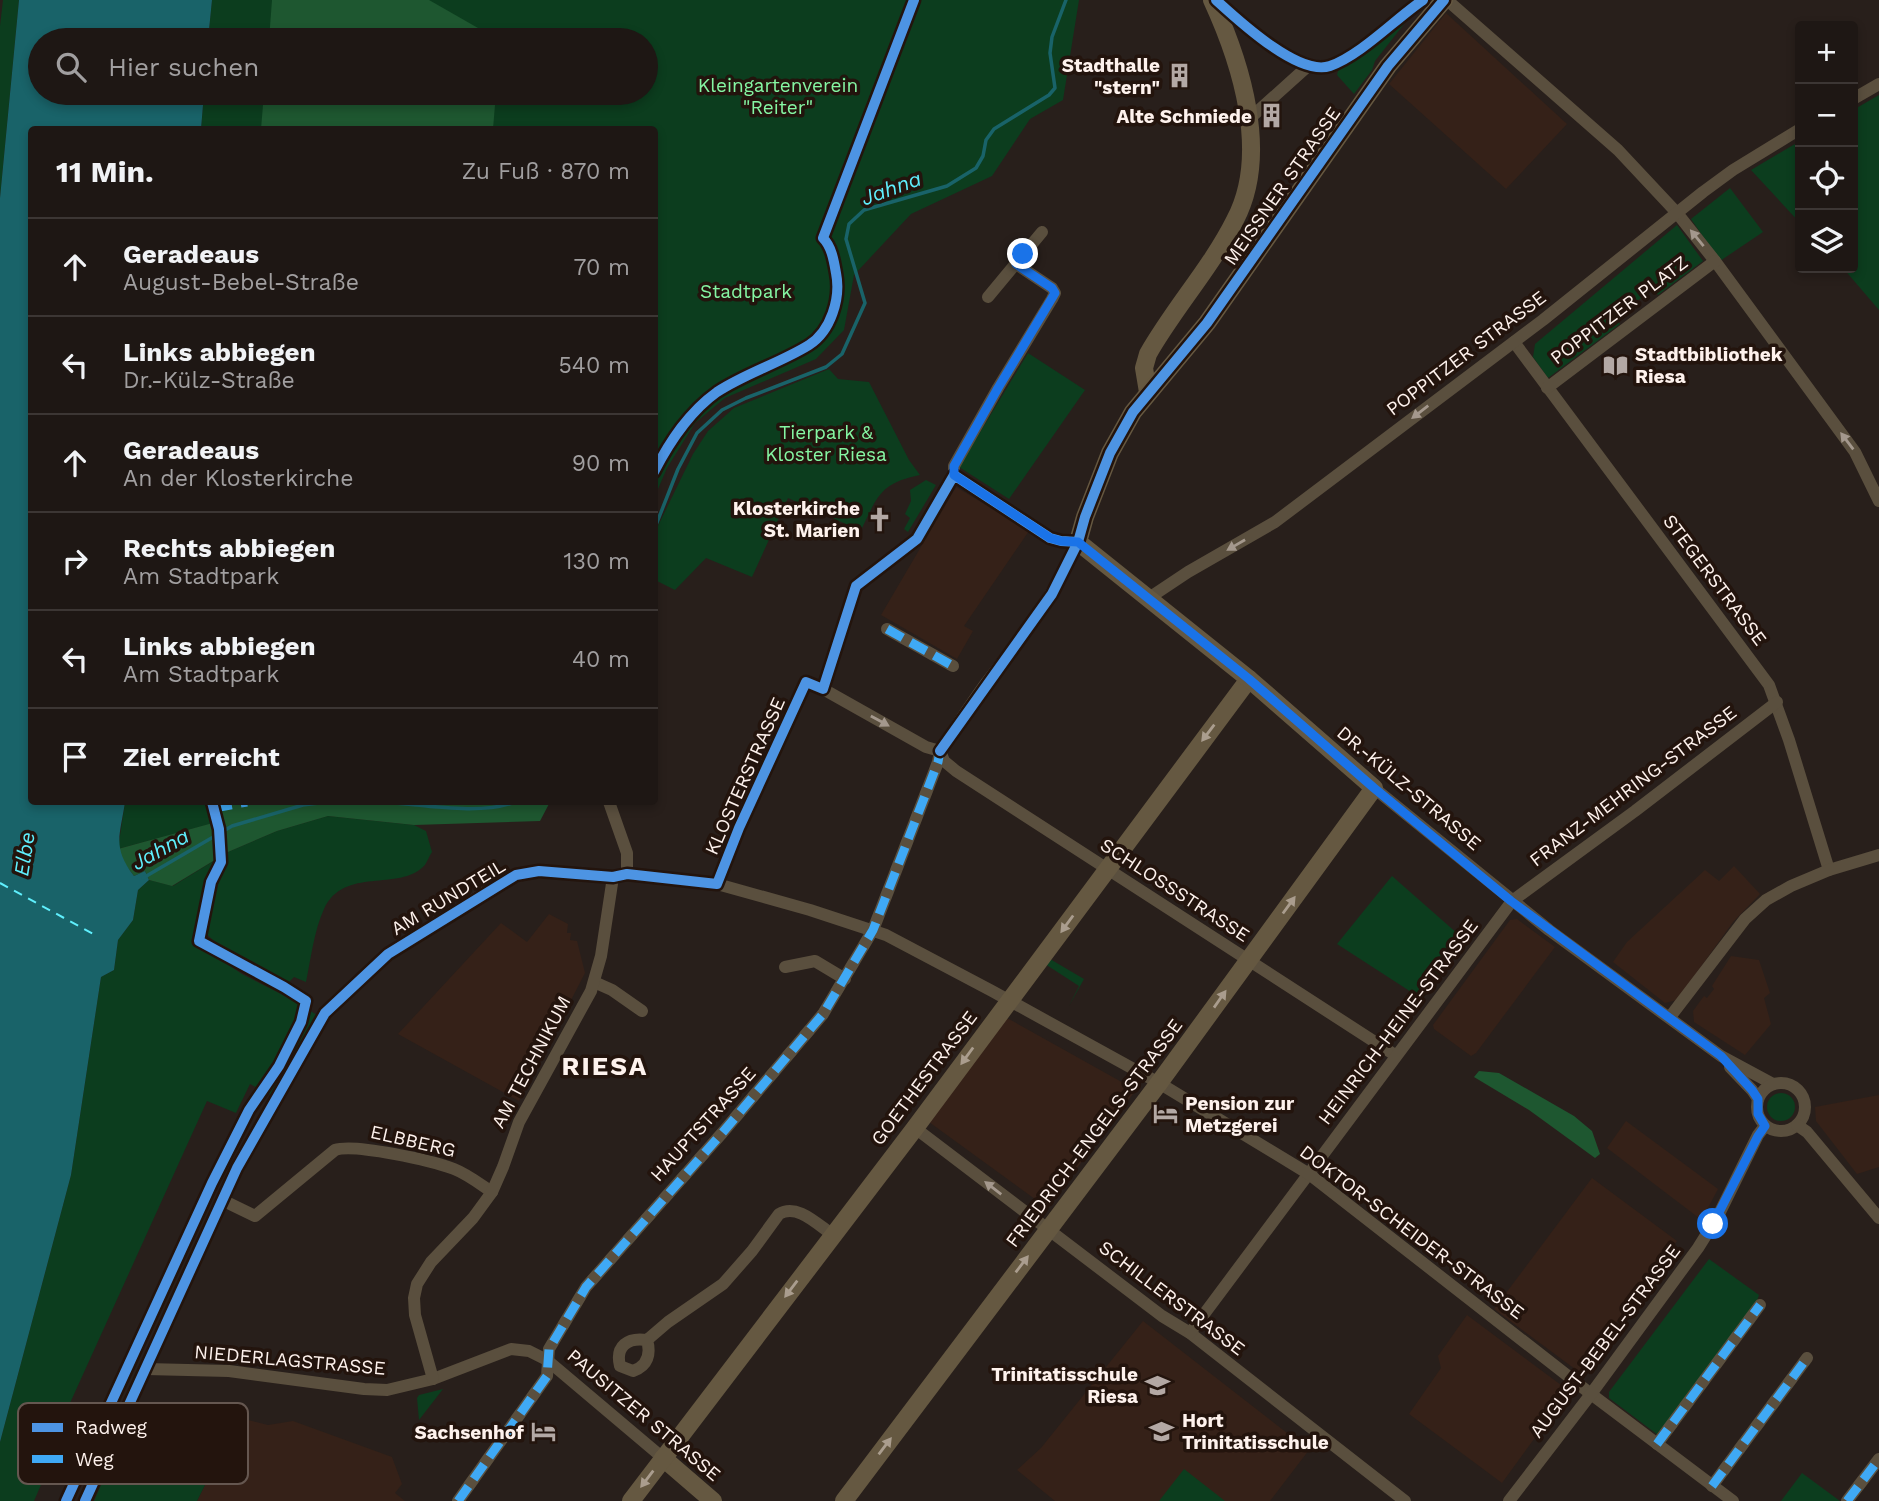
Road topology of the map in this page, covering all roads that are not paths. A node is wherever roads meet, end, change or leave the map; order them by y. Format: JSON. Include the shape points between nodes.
{"nodes":[{"id":1,"x":1214,"y":0,"type":"edge"},
{"id":2,"x":1423,"y":0,"type":"edge"},
{"id":3,"x":1446,"y":0,"type":"edge"},
{"id":4,"x":1310,"y":67,"type":"junction"},
{"id":5,"x":1879,"y":84,"type":"edge"},
{"id":6,"x":1858,"y":96,"type":"edge"},
{"id":7,"x":1248,"y":120,"type":"junction"},
{"id":8,"x":1795,"y":132,"type":"edge"},
{"id":9,"x":1677,"y":213,"type":"junction"},
{"id":10,"x":1042,"y":232,"type":"dead end"},
{"id":11,"x":1715,"y":261,"type":"junction"},
{"id":12,"x":1016,"y":264,"type":"junction"},
{"id":13,"x":988,"y":297,"type":"dead end"},
{"id":14,"x":1514,"y":342,"type":"junction"},
{"id":15,"x":1546,"y":388,"type":"junction"},
{"id":16,"x":1148,"y":392,"type":"junction"},
{"id":17,"x":954,"y":475,"type":"junction"},
{"id":18,"x":1879,"y":501,"type":"edge"},
{"id":19,"x":1078,"y":542,"type":"junction"},
{"id":20,"x":1149,"y":598,"type":"junction"},
{"id":21,"x":887,"y":629,"type":"dead end"},
{"id":22,"x":953,"y":666,"type":"dead end"},
{"id":23,"x":1249,"y":679,"type":"junction"},
{"id":24,"x":823,"y":689,"type":"junction"},
{"id":25,"x":1777,"y":702,"type":"junction"},
{"id":26,"x":940,"y":751,"type":"junction"},
{"id":27,"x":1374,"y":788,"type":"junction"},
{"id":28,"x":610,"y":805,"type":"edge"},
{"id":29,"x":1879,"y":855,"type":"edge"},
{"id":30,"x":1107,"y":869,"type":"junction"},
{"id":31,"x":1829,"y":870,"type":"junction"},
{"id":32,"x":627,"y":874,"type":"junction"},
{"id":33,"x":613,"y":877,"type":"junction"},
{"id":34,"x":717,"y":884,"type":"junction"},
{"id":35,"x":1511,"y":901,"type":"junction"},
{"id":36,"x":873,"y":930,"type":"junction"},
{"id":37,"x":1248,"y":960,"type":"junction"},
{"id":38,"x":785,"y":967,"type":"dead end"},
{"id":39,"x":845,"y":979,"type":"junction"},
{"id":40,"x":594,"y":982,"type":"junction"},
{"id":41,"x":1008,"y":1000,"type":"junction"},
{"id":42,"x":642,"y":1011,"type":"dead end"},
{"id":43,"x":1670,"y":1017,"type":"junction"},
{"id":44,"x":1395,"y":1055,"type":"junction"},
{"id":45,"x":1721,"y":1056,"type":"junction"},
{"id":46,"x":1159,"y":1083,"type":"junction"},
{"id":47,"x":1773,"y":1084,"type":"junction"},
{"id":48,"x":1758,"y":1099,"type":"junction"},
{"id":49,"x":1797,"y":1125,"type":"junction"},
{"id":50,"x":1765,"y":1126,"type":"junction"},
{"id":51,"x":915,"y":1128,"type":"junction"},
{"id":52,"x":1309,"y":1174,"type":"junction"},
{"id":53,"x":492,"y":1192,"type":"junction"},
{"id":54,"x":222,"y":1200,"type":"junction"},
{"id":55,"x":1879,"y":1218,"type":"edge"},
{"id":56,"x":1048,"y":1230,"type":"junction"},
{"id":57,"x":832,"y":1235,"type":"junction"},
{"id":58,"x":1760,"y":1305,"type":"dead end"},
{"id":59,"x":1190,"y":1334,"type":"junction"},
{"id":60,"x":647,"y":1340,"type":"dead end"},
{"id":61,"x":1807,"y":1358,"type":"dead end"},
{"id":62,"x":547,"y":1360,"type":"junction"},
{"id":63,"x":146,"y":1369,"type":"junction"},
{"id":64,"x":433,"y":1379,"type":"junction"},
{"id":65,"x":1591,"y":1394,"type":"junction"},
{"id":66,"x":130,"y":1403,"type":"edge"},
{"id":67,"x":1657,"y":1444,"type":"junction"},
{"id":68,"x":663,"y":1458,"type":"junction"},
{"id":69,"x":1879,"y":1459,"type":"edge"},
{"id":70,"x":93,"y":1484,"type":"edge"},
{"id":71,"x":1712,"y":1486,"type":"junction"},
{"id":72,"x":85,"y":1501,"type":"edge"},
{"id":73,"x":458,"y":1501,"type":"edge"},
{"id":74,"x":631,"y":1501,"type":"edge"},
{"id":75,"x":713,"y":1501,"type":"edge"},
{"id":76,"x":845,"y":1501,"type":"edge"},
{"id":77,"x":1405,"y":1501,"type":"edge"},
{"id":78,"x":1509,"y":1501,"type":"edge"},
{"id":79,"x":1733,"y":1501,"type":"edge"},
{"id":80,"x":1847,"y":1501,"type":"edge"}],
"edges":[{"from":1,"to":4,"type":"street","via":[[1269,45]]},
{"from":1,"to":7,"type":"main road","via":[[1241,76]]},
{"from":2,"to":4,"type":"street","via":[[1345,58],[1328,67]]},
{"from":3,"to":9,"type":"street","via":[[1618,150]]},
{"from":3,"to":16,"type":"main road","name":"MEISSNER STRASSE","via":[[1388,66],[1207,323]]},
{"from":4,"to":7,"type":"street"},
{"from":5,"to":6,"type":"street"},
{"from":7,"to":16,"type":"main road","via":[[1250,179],[1241,208],[1148,354],[1144,369]]},
{"from":8,"to":9,"type":"street","name":"POPPITZER STRASSE"},
{"from":11,"to":9,"type":"street","one_way":true},
{"from":9,"to":14,"type":"street","name":"POPPITZER STRASSE"},
{"from":10,"to":12,"type":"street"},
{"from":11,"to":15,"type":"street","name":"POPPITZER PLATZ"},
{"from":18,"to":11,"type":"street","one_way":true,"via":[[1855,452]]},
{"from":12,"to":13,"type":"street"},
{"from":12,"to":17,"type":"street","via":[[1055,293],[954,466]]},
{"from":14,"to":15,"type":"street","name":"STEGERSTRASSE"},
{"from":14,"to":20,"type":"street","name":"POPPITZER STRASSE","one_way":true,"via":[[1275,522]]},
{"from":15,"to":25,"type":"street","name":"STEGERSTRASSE","via":[[1761,671]]},
{"from":16,"to":19,"type":"main road","name":"MEISSNER STRASSE","via":[[1110,453]]},
{"from":17,"to":19,"type":"street","via":[[1050,538]]},
{"from":17,"to":24,"type":"street","via":[[917,538],[856,586]]},
{"from":19,"to":20,"type":"main road","name":"DR.-KÜLZ-STRASSE"},
{"from":19,"to":26,"type":"street","name":"HAUPTSTRASSE","via":[[1052,594]]},
{"from":20,"to":23,"type":"main road","name":"DR.-KÜLZ-STRASSE"},
{"from":21,"to":22,"type":"street"},
{"from":23,"to":27,"type":"main road","name":"DR.-KÜLZ-STRASSE"},
{"from":23,"to":30,"type":"main road","name":"GOETHESTRASSE","one_way":true},
{"from":24,"to":26,"type":"street","one_way":true},
{"from":24,"to":34,"type":"street","name":"KLOSTERSTRASSE","via":[[806,682]]},
{"from":25,"to":31,"type":"street","name":"STEGERSTRASSE"},
{"from":25,"to":35,"type":"street","name":"FRANZ-MEHRING-STRASSE"},
{"from":26,"to":30,"type":"street","name":"SCHLOSSSTRASSE","via":[[956,771]]},
{"from":26,"to":36,"type":"street","name":"HAUPTSTRASSE"},
{"from":27,"to":35,"type":"street","name":"DR.-KÜLZ-STRASSE"},
{"from":37,"to":27,"type":"main road","name":"FRIEDRICH-ENGELS-STRASSE","one_way":true},
{"from":28,"to":32,"type":"street","via":[[628,853]]},
{"from":29,"to":31,"type":"street"},
{"from":30,"to":37,"type":"street","name":"SCHLOSSSTRASSE"},
{"from":30,"to":41,"type":"main road","name":"GOETHESTRASSE","one_way":true},
{"from":31,"to":43,"type":"street","via":[[1766,900],[1745,919]]},
{"from":32,"to":33,"type":"street","name":"AM RUNDTEIL"},
{"from":32,"to":34,"type":"street","name":"AM RUNDTEIL"},
{"from":33,"to":40,"type":"street"},
{"from":33,"to":54,"type":"street","name":"AM RUNDTEIL","via":[[539,871],[516,875],[388,954],[326,1013]]},
{"from":34,"to":36,"type":"street","name":"DOKTOR-SCHEIDER-STRASSE"},
{"from":35,"to":43,"type":"street","name":"DR.-KÜLZ-STRASSE"},
{"from":35,"to":44,"type":"street","name":"HEINRICH-HEINE-STRASSE"},
{"from":36,"to":39,"type":"street","name":"HAUPTSTRASSE"},
{"from":36,"to":41,"type":"street","name":"DOKTOR-SCHEIDER-STRASSE"},
{"from":37,"to":44,"type":"street","name":"SCHLOSSSTRASSE"},
{"from":46,"to":37,"type":"main road","name":"FRIEDRICH-ENGELS-STRASSE","one_way":true},
{"from":38,"to":39,"type":"street","via":[[815,961]]},
{"from":39,"to":62,"type":"street","name":"HAUPTSTRASSE","via":[[801,1042],[586,1287]]},
{"from":40,"to":42,"type":"street"},
{"from":40,"to":53,"type":"street","name":"AM TECHNIKUM","via":[[519,1122]]},
{"from":41,"to":46,"type":"street","name":"DOKTOR-SCHEIDER-STRASSE"},
{"from":41,"to":51,"type":"main road","name":"GOETHESTRASSE","one_way":true},
{"from":43,"to":45,"type":"street","name":"DR.-KÜLZ-STRASSE"},
{"from":44,"to":52,"type":"street","name":"HEINRICH-HEINE-STRASSE"},
{"from":45,"to":47,"type":"street","name":"DR.-KÜLZ-STRASSE"},
{"from":45,"to":48,"type":"street","name":"DR.-KÜLZ-STRASSE"},
{"from":46,"to":52,"type":"street","name":"DOKTOR-SCHEIDER-STRASSE"},
{"from":46,"to":56,"type":"main road","name":"FRIEDRICH-ENGELS-STRASSE"},
{"from":47,"to":48,"type":"street"},
{"from":47,"to":49,"type":"street","via":[[1787,1083],[1803,1097],[1805,1112]]},
{"from":48,"to":50,"type":"street","via":[[1758,1114]]},
{"from":49,"to":50,"type":"street","via":[[1781,1131]]},
{"from":49,"to":55,"type":"street"},
{"from":50,"to":65,"type":"street","name":"AUGUST-BEBEL-STRASSE","via":[[1698,1248]]},
{"from":56,"to":51,"type":"street","name":"SCHILLERSTRASSE","one_way":true},
{"from":51,"to":57,"type":"main road","name":"GOETHESTRASSE"},
{"from":52,"to":59,"type":"street","name":"HEINRICH-HEINE-STRASSE"},
{"from":52,"to":65,"type":"street","name":"DOKTOR-SCHEIDER-STRASSE"},
{"from":53,"to":54,"type":"street","name":"ELBBERG","via":[[454,1169],[343,1147],[256,1216]]},
{"from":53,"to":64,"type":"street","name":"AM TECHNIKUM","via":[[417,1284],[415,1315]]},
{"from":54,"to":63,"type":"street","name":"AM RUNDTEIL"},
{"from":56,"to":59,"type":"street","name":"SCHILLERSTRASSE"},
{"from":76,"to":56,"type":"main road","name":"FRIEDRICH-ENGELS-STRASSE","one_way":true},
{"from":57,"to":60,"type":"street","via":[[792,1209],[785,1210],[723,1284]]},
{"from":57,"to":68,"type":"main road","name":"GOETHESTRASSE","one_way":true},
{"from":58,"to":67,"type":"street"},
{"from":59,"to":77,"type":"street","name":"SCHILLERSTRASSE"},
{"from":61,"to":71,"type":"street"},
{"from":62,"to":64,"type":"street","name":"NIEDERLAGSTRASSE","via":[[530,1351],[511,1349]]},
{"from":62,"to":68,"type":"street","name":"PAUSITZER STRASSE"},
{"from":62,"to":73,"type":"street","name":"HAUPTSTRASSE","via":[[547,1376]]},
{"from":63,"to":64,"type":"street","name":"NIEDERLAGSTRASSE","via":[[229,1370],[376,1391]]},
{"from":63,"to":66,"type":"street","name":"AM RUNDTEIL"},
{"from":65,"to":67,"type":"street","name":"DOKTOR-SCHEIDER-STRASSE"},
{"from":65,"to":78,"type":"street","name":"AUGUST-BEBEL-STRASSE"},
{"from":67,"to":71,"type":"street","name":"DOKTOR-SCHEIDER-STRASSE"},
{"from":68,"to":74,"type":"main road","name":"GOETHESTRASSE","one_way":true},
{"from":68,"to":75,"type":"main road","name":"PAUSITZER STRASSE"},
{"from":69,"to":80,"type":"street"},
{"from":70,"to":72,"type":"street","name":"AM RUNDTEIL"},
{"from":71,"to":79,"type":"street","name":"DOKTOR-SCHEIDER-STRASSE"}]}
